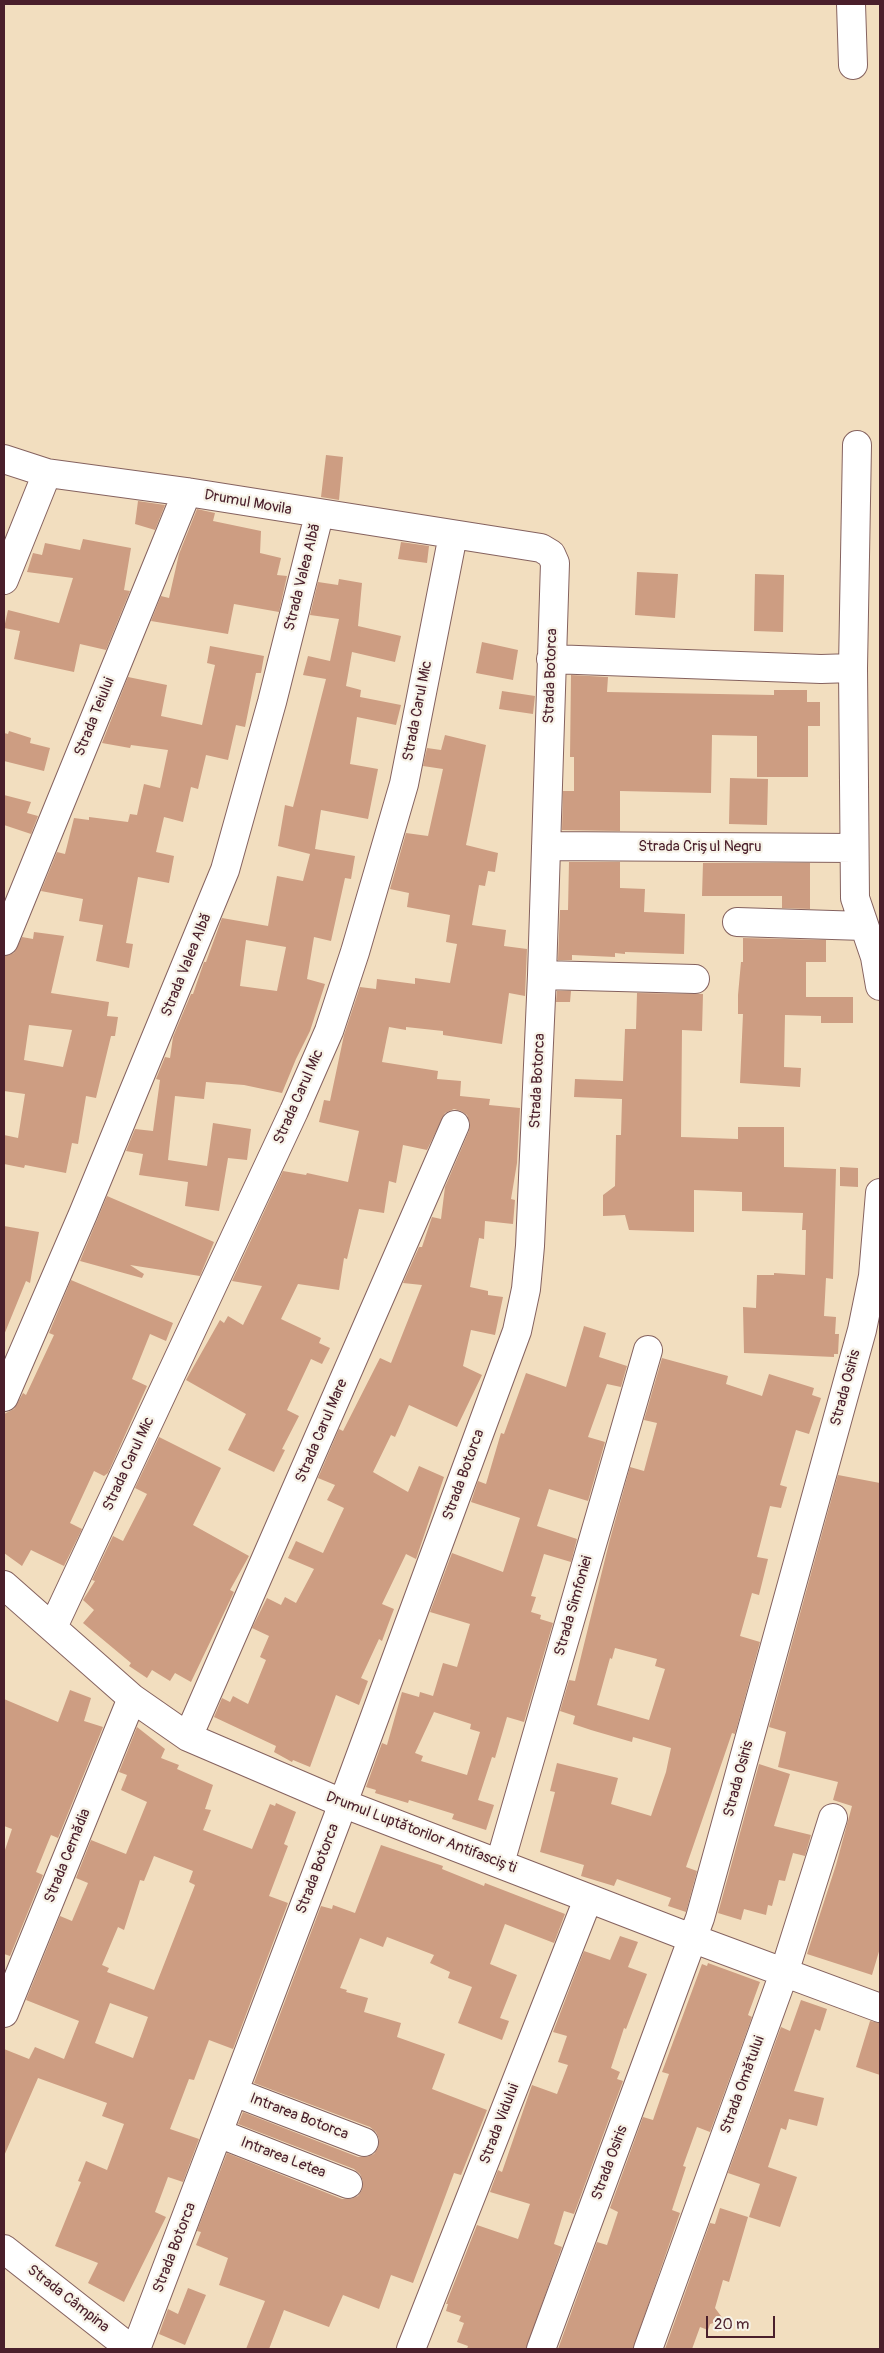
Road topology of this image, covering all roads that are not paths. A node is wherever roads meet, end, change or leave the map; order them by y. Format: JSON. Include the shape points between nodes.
{"nodes":[{"id":1,"x":851,"y":4,"type":"edge"},
{"id":2,"x":852,"y":66,"type":"dead end"},
{"id":3,"x":857,"y":445,"type":"dead end"},
{"id":4,"x":4,"y":459,"type":"edge"},
{"id":5,"x":47,"y":473,"type":"junction"},
{"id":6,"x":187,"y":492,"type":"junction"},
{"id":7,"x":319,"y":514,"type":"junction"},
{"id":8,"x":453,"y":535,"type":"junction"},
{"id":9,"x":552,"y":554,"type":"joint"},
{"id":10,"x":4,"y":580,"type":"edge"},
{"id":11,"x":552,"y":659,"type":"junction"},
{"id":12,"x":853,"y":668,"type":"junction"},
{"id":13,"x":546,"y":846,"type":"junction"},
{"id":14,"x":854,"y":848,"type":"junction"},
{"id":15,"x":737,"y":922,"type":"dead end"},
{"id":16,"x":864,"y":926,"type":"junction"},
{"id":17,"x":4,"y":941,"type":"edge"},
{"id":18,"x":542,"y":975,"type":"junction"},
{"id":19,"x":695,"y":979,"type":"dead end"},
{"id":20,"x":880,"y":986,"type":"edge"},
{"id":21,"x":456,"y":1125,"type":"dead end"},
{"id":22,"x":880,"y":1193,"type":"edge"},
{"id":23,"x":648,"y":1350,"type":"dead end"},
{"id":24,"x":4,"y":1397,"type":"edge"},
{"id":25,"x":4,"y":1585,"type":"edge"},
{"id":26,"x":53,"y":1627,"type":"junction"},
{"id":27,"x":132,"y":1698,"type":"junction"},
{"id":28,"x":188,"y":1737,"type":"junction"},
{"id":29,"x":342,"y":1803,"type":"junction"},
{"id":30,"x":833,"y":1818,"type":"dead end"},
{"id":31,"x":500,"y":1863,"type":"junction"},
{"id":32,"x":588,"y":1899,"type":"junction"},
{"id":33,"x":694,"y":1939,"type":"junction"},
{"id":34,"x":784,"y":1973,"type":"junction"},
{"id":35,"x":880,"y":2008,"type":"edge"},
{"id":36,"x":4,"y":2013,"type":"edge"},
{"id":37,"x":234,"y":2092,"type":"junction"},
{"id":38,"x":218,"y":2133,"type":"junction"},
{"id":39,"x":364,"y":2142,"type":"dead end"},
{"id":40,"x":348,"y":2184,"type":"dead end"},
{"id":41,"x":4,"y":2250,"type":"edge"},
{"id":42,"x":131,"y":2349,"type":"edge"},
{"id":43,"x":136,"y":2349,"type":"edge"},
{"id":44,"x":412,"y":2349,"type":"edge"},
{"id":45,"x":541,"y":2349,"type":"edge"},
{"id":46,"x":648,"y":2349,"type":"edge"}],
"edges":[{"from":1,"to":2,"type":"street"},
{"from":3,"to":12,"type":"street"},
{"from":4,"to":5,"type":"street","name":"Drumul Movila"},
{"from":5,"to":6,"type":"street","name":"Drumul Movila"},
{"from":5,"to":10,"type":"street"},
{"from":6,"to":7,"type":"street","name":"Drumul Movila"},
{"from":6,"to":17,"type":"street","name":"Strada Teiului"},
{"from":7,"to":8,"type":"street","name":"Drumul Movila"},
{"from":7,"to":24,"type":"street","name":"Strada Valea Albă","via":[[272,702],[225,870],[91,1197]]},
{"from":8,"to":9,"type":"street","name":"Drumul Movila","via":[[541,548]]},
{"from":8,"to":26,"type":"street","name":"Strada Carul Mic","via":[[404,784],[329,1031]]},
{"from":9,"to":11,"type":"street","name":"Strada Botorca","via":[[555,562]]},
{"from":11,"to":12,"type":"street"},
{"from":11,"to":13,"type":"street","name":"Strada Botorca"},
{"from":12,"to":14,"type":"street"},
{"from":13,"to":14,"type":"street","name":"Strada Crișul Negru"},
{"from":13,"to":18,"type":"street","name":"Strada Botorca"},
{"from":14,"to":16,"type":"street","via":[[855,898]]},
{"from":15,"to":16,"type":"street"},
{"from":16,"to":20,"type":"street","via":[[875,957]]},
{"from":18,"to":19,"type":"street"},
{"from":18,"to":29,"type":"street","name":"Strada Botorca","via":[[530,1246],[526,1289],[517,1331]]},
{"from":21,"to":28,"type":"street","name":"Strada Carul Mare"},
{"from":22,"to":33,"type":"street","name":"Strada Osiris","via":[[873,1276],[862,1330]]},
{"from":23,"to":31,"type":"street","name":"Strada Simfoniei"},
{"from":25,"to":26,"type":"street","name":"Drumul Luptătorilor Antifasciști"},
{"from":26,"to":27,"type":"street","name":"Drumul Luptătorilor Antifasciști"},
{"from":27,"to":28,"type":"street","name":"Drumul Luptătorilor Antifasciști"},
{"from":27,"to":36,"type":"street","name":"Strada Cernădia"},
{"from":28,"to":29,"type":"street","name":"Drumul Luptătorilor Antifasciști"},
{"from":29,"to":31,"type":"street","name":"Drumul Luptătorilor Antifasciști"},
{"from":29,"to":37,"type":"street","name":"Strada Botorca"},
{"from":30,"to":34,"type":"street","name":"Strada Omătului"},
{"from":31,"to":32,"type":"street","name":"Drumul Luptătorilor Antifasciști"},
{"from":32,"to":33,"type":"street","name":"Drumul Luptătorilor Antifasciști"},
{"from":32,"to":44,"type":"street","name":"Strada Vidului"},
{"from":33,"to":34,"type":"street","name":"Drumul Luptătorilor Antifasciști"},
{"from":33,"to":45,"type":"street","name":"Strada Osiris"},
{"from":34,"to":35,"type":"street","name":"Drumul Luptătorilor Antifasciști"},
{"from":34,"to":46,"type":"street","name":"Strada Omătului"},
{"from":37,"to":38,"type":"street","name":"Strada Botorca"},
{"from":37,"to":39,"type":"street","name":"Intrarea Botorca"},
{"from":38,"to":40,"type":"street","name":"Intrarea Letea"},
{"from":38,"to":43,"type":"street","name":"Strada Botorca"},
{"from":41,"to":42,"type":"street","name":"Strada Câmpina"}]}
